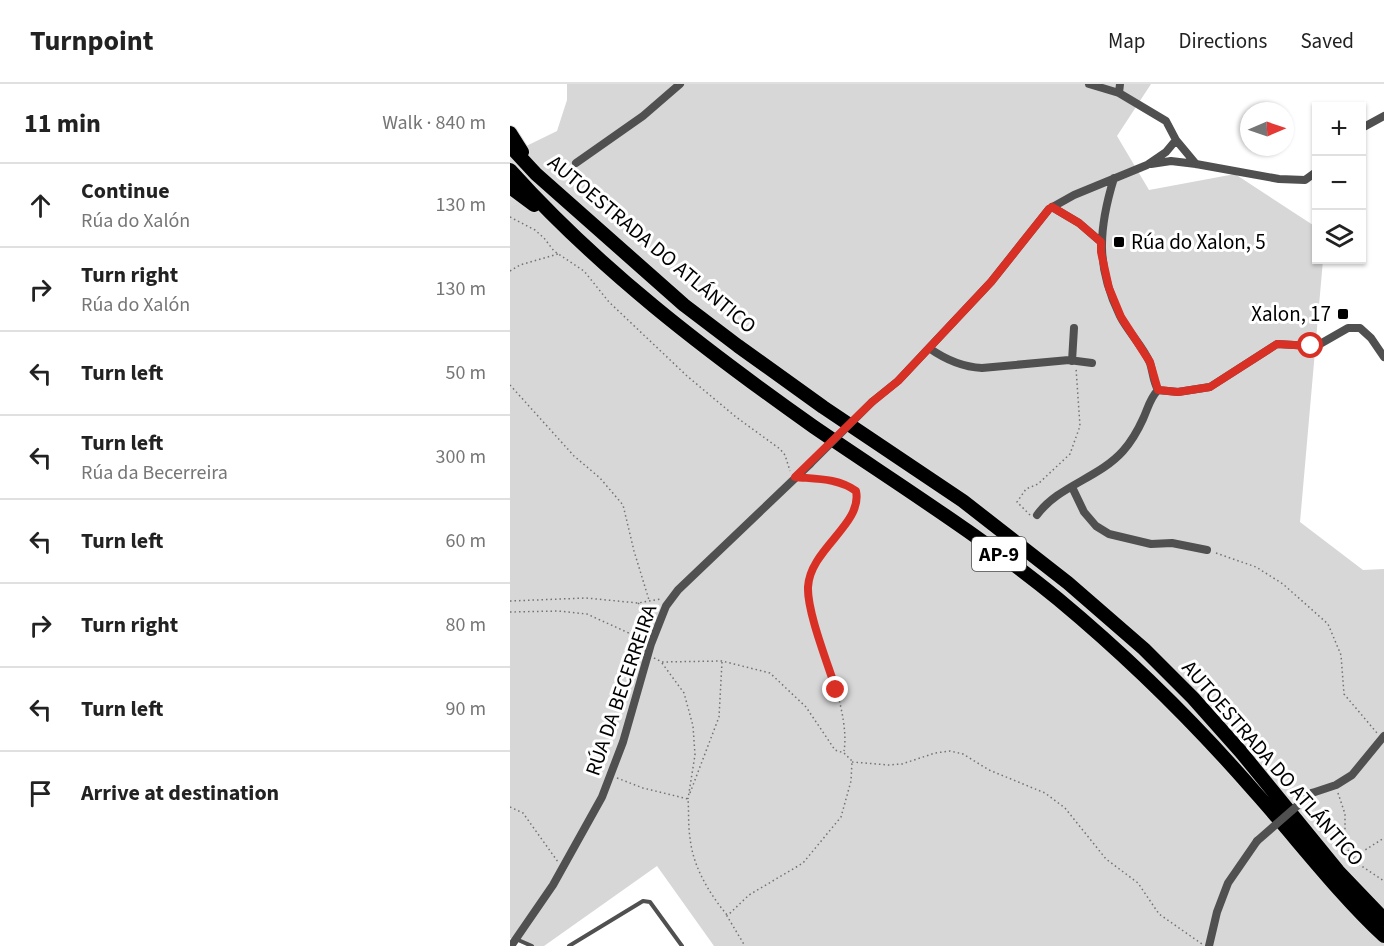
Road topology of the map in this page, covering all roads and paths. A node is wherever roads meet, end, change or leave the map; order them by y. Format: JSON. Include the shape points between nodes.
{"nodes":[{"id":1,"x":680,"y":84,"type":"edge"},
{"id":2,"x":1089,"y":84,"type":"edge"},
{"id":3,"x":1120,"y":84,"type":"edge"},
{"id":4,"x":1119,"y":93,"type":"junction"},
{"id":5,"x":1384,"y":116,"type":"edge"},
{"id":6,"x":1366,"y":126,"type":"edge"},
{"id":7,"x":510,"y":133,"type":"edge"},
{"id":8,"x":1176,"y":140,"type":"junction"},
{"id":9,"x":510,"y":146,"type":"edge"},
{"id":10,"x":576,"y":163,"type":"tunnel mouth"},
{"id":11,"x":1196,"y":164,"type":"junction"},
{"id":12,"x":1147,"y":165,"type":"junction"},
{"id":13,"x":510,"y":170,"type":"edge"},
{"id":14,"x":536,"y":174,"type":"junction"},
{"id":15,"x":1312,"y":175,"type":"edge"},
{"id":16,"x":1114,"y":178,"type":"junction"},
{"id":17,"x":510,"y":188,"type":"edge"},
{"id":18,"x":1052,"y":207,"type":"junction"},
{"id":19,"x":510,"y":217,"type":"edge"},
{"id":20,"x":565,"y":227,"type":"junction"},
{"id":21,"x":1101,"y":242,"type":"junction"},
{"id":22,"x":559,"y":254,"type":"junction"},
{"id":23,"x":510,"y":272,"type":"edge"},
{"id":24,"x":1074,"y":328,"type":"dead end"},
{"id":25,"x":929,"y":348,"type":"junction"},
{"id":26,"x":1384,"y":357,"type":"edge"},
{"id":27,"x":1074,"y":361,"type":"junction"},
{"id":28,"x":1092,"y":363,"type":"dead end"},
{"id":29,"x":510,"y":385,"type":"edge"},
{"id":30,"x":1158,"y":390,"type":"junction"},
{"id":31,"x":793,"y":479,"type":"junction"},
{"id":32,"x":1072,"y":487,"type":"junction"},
{"id":33,"x":1036,"y":515,"type":"joint"},
{"id":34,"x":1207,"y":550,"type":"joint"},
{"id":35,"x":672,"y":598,"type":"junction"},
{"id":36,"x":649,"y":600,"type":"junction"},
{"id":37,"x":510,"y":601,"type":"edge"},
{"id":38,"x":638,"y":603,"type":"junction"},
{"id":39,"x":510,"y":612,"type":"edge"},
{"id":40,"x":655,"y":635,"type":"junction"},
{"id":41,"x":651,"y":644,"type":"junction"},
{"id":42,"x":648,"y":656,"type":"junction"},
{"id":43,"x":662,"y":662,"type":"junction"},
{"id":44,"x":722,"y":662,"type":"junction"},
{"id":45,"x":1383,"y":738,"type":"edge"},
{"id":46,"x":844,"y":753,"type":"junction"},
{"id":47,"x":852,"y":762,"type":"junction"},
{"id":48,"x":610,"y":776,"type":"junction"},
{"id":49,"x":1336,"y":785,"type":"junction"},
{"id":50,"x":688,"y":799,"type":"junction"},
{"id":51,"x":510,"y":807,"type":"edge"},
{"id":52,"x":1384,"y":838,"type":"edge"},
{"id":53,"x":1353,"y":858,"type":"junction"},
{"id":54,"x":562,"y":868,"type":"junction"},
{"id":55,"x":1384,"y":881,"type":"edge"},
{"id":56,"x":727,"y":916,"type":"junction"},
{"id":57,"x":1384,"y":919,"type":"edge"},
{"id":58,"x":1384,"y":936,"type":"edge"},
{"id":59,"x":513,"y":942,"type":"edge"},
{"id":60,"x":532,"y":946,"type":"edge"},
{"id":61,"x":569,"y":946,"type":"edge"},
{"id":62,"x":682,"y":946,"type":"edge"},
{"id":63,"x":746,"y":946,"type":"edge"},
{"id":64,"x":1207,"y":946,"type":"edge"}],
"edges":[{"from":1,"to":10,"type":"street","via":[[643,116]]},
{"from":2,"to":4,"type":"street"},
{"from":3,"to":4,"type":"street"},
{"from":4,"to":8,"type":"street","via":[[1166,121]]},
{"from":5,"to":6,"type":"street"},
{"from":7,"to":14,"type":"highway"},
{"from":8,"to":11,"type":"street"},
{"from":8,"to":12,"type":"street","name":"RÚA DA BECERREIRA"},
{"from":9,"to":14,"type":"highway","name":"AUTOESTRADA DO ATLÁNTICO","number":"AP-9"},
{"from":11,"to":12,"type":"street","name":"RÚA DA BECERREIRA","via":[[1171,161]]},
{"from":11,"to":15,"type":"street","name":"RÚA DA BECERREIRA","via":[[1279,179],[1305,180]]},
{"from":12,"to":16,"type":"street","name":"RÚA DA BECERREIRA"},
{"from":13,"to":20,"type":"highway","name":"AUTOESTRADA DO ATLÁNTICO","number":"AP-9"},
{"from":14,"to":57,"type":"highway","name":"AUTOESTRADA DO ATLÁNTICO","number":"AP-9","via":[[684,305],[823,407],[963,501],[1102,612],[1193,698],[1338,871]]},
{"from":16,"to":18,"type":"street","name":"RÚA DA BECERREIRA"},
{"from":16,"to":21,"type":"street"},
{"from":17,"to":20,"type":"highway"},
{"from":18,"to":21,"type":"street"},
{"from":18,"to":25,"type":"street","name":"RÚA DA BECERREIRA","via":[[991,282]]},
{"from":19,"to":22,"type":"path","via":[[535,230]]},
{"from":20,"to":58,"type":"highway","name":"AUTOESTRADA DO ATLÁNTICO","number":"AP-9","via":[[693,339],[996,552],[1116,649],[1202,732]]},
{"from":21,"to":30,"type":"street","via":[[1109,288],[1121,317],[1150,362]]},
{"from":22,"to":23,"type":"path","via":[[520,265]]},
{"from":22,"to":31,"type":"path","via":[[584,271],[609,302],[687,376],[780,448]]},
{"from":24,"to":27,"type":"street"},
{"from":25,"to":27,"type":"street","via":[[946,360],[968,367]]},
{"from":25,"to":31,"type":"street","name":"RÚA DA BECERREIRA","bridge":true},
{"from":26,"to":30,"type":"street","via":[[1360,328],[1348,328],[1320,344],[1277,344],[1210,387],[1178,392]]},
{"from":27,"to":28,"type":"street"},
{"from":27,"to":33,"type":"path","via":[[1080,426],[1070,454],[1038,484],[1026,489],[1017,502]]},
{"from":29,"to":36,"type":"path","via":[[623,506]]},
{"from":30,"to":32,"type":"street","via":[[1151,396],[1123,451]]},
{"from":31,"to":35,"type":"street","name":"RÚA DA BECERREIRA"},
{"from":31,"to":46,"type":"path","via":[[848,485],[856,491],[858,501],[854,512],[820,554],[808,586],[836,690],[846,740]]},
{"from":32,"to":33,"type":"street"},
{"from":32,"to":34,"type":"street","via":[[1084,512],[1109,534],[1151,544],[1172,543]]},
{"from":34,"to":45,"type":"path","via":[[1256,567],[1283,584],[1328,624],[1341,656],[1344,694]]},
{"from":35,"to":36,"type":"path"},
{"from":35,"to":40,"type":"street","name":"RÚA DA BECERREIRA"},
{"from":36,"to":38,"type":"path"},
{"from":37,"to":38,"type":"path","via":[[586,598]]},
{"from":38,"to":40,"type":"path","via":[[645,609]]},
{"from":39,"to":41,"type":"path","via":[[587,614]]},
{"from":40,"to":41,"type":"street","name":"RÚA DA BECERREIRA"},
{"from":41,"to":42,"type":"street","name":"RÚA DA BECERREIRA"},
{"from":42,"to":43,"type":"path"},
{"from":42,"to":48,"type":"street","name":"RÚA DA BECERREIRA"},
{"from":43,"to":44,"type":"path"},
{"from":43,"to":50,"type":"path","via":[[684,693],[693,726],[696,755]]},
{"from":44,"to":46,"type":"path","via":[[770,673],[806,707],[835,750]]},
{"from":44,"to":50,"type":"path","via":[[718,717]]},
{"from":45,"to":49,"type":"street","via":[[1352,775]]},
{"from":46,"to":47,"type":"path"},
{"from":47,"to":56,"type":"path","via":[[841,817],[802,863],[749,895]]},
{"from":47,"to":64,"type":"path","via":[[902,764],[950,751],[1045,793],[1065,808],[1106,859],[1138,883],[1159,914]]},
{"from":48,"to":50,"type":"path"},
{"from":48,"to":54,"type":"street","name":"RÚA DA BECERREIRA"},
{"from":49,"to":53,"type":"path","via":[[1345,814],[1345,843]]},
{"from":49,"to":64,"type":"street","bridge":true,"via":[[1312,793],[1257,841],[1228,883]]},
{"from":50,"to":56,"type":"path","via":[[693,853],[707,888]]},
{"from":51,"to":54,"type":"path","via":[[523,813]]},
{"from":52,"to":53,"type":"path"},
{"from":53,"to":55,"type":"path"},
{"from":54,"to":59,"type":"street","name":"RÚA DA BECERREIRA"},
{"from":56,"to":63,"type":"path"},
{"from":59,"to":60,"type":"lane"},
{"from":61,"to":62,"type":"lane","via":[[647,901]]}]}
